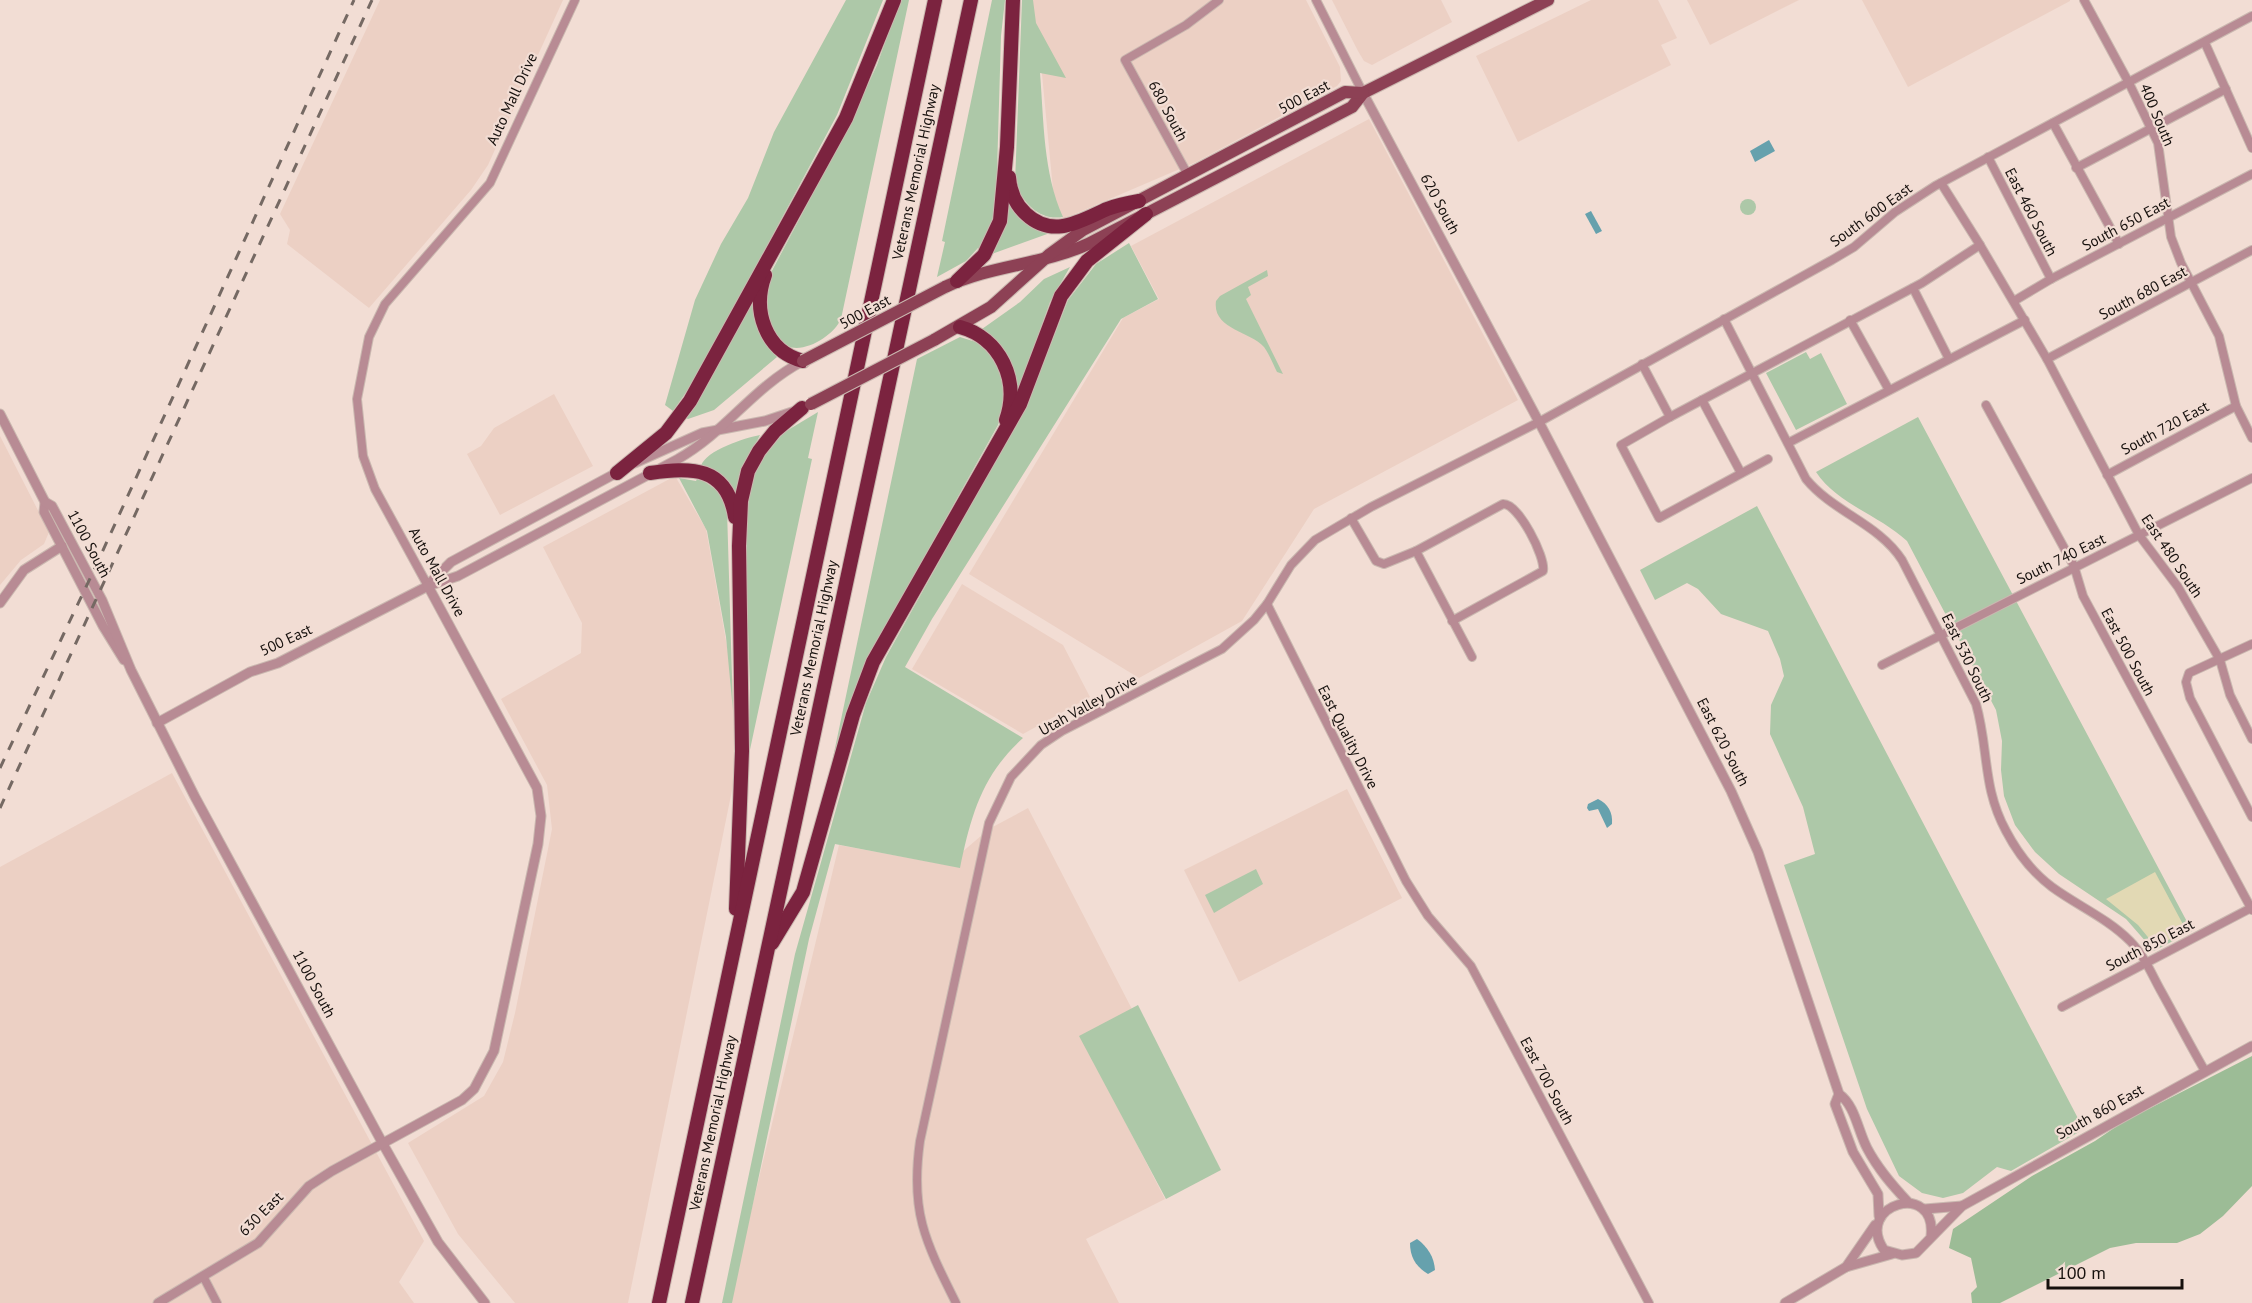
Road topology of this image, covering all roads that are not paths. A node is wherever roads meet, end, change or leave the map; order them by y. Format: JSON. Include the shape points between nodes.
{"nodes":[{"id":1,"x":575,"y":0,"type":"edge"},
{"id":2,"x":894,"y":0,"type":"edge"},
{"id":3,"x":935,"y":0,"type":"edge"},
{"id":4,"x":971,"y":0,"type":"edge"},
{"id":5,"x":1013,"y":0,"type":"edge"},
{"id":6,"x":1219,"y":0,"type":"edge"},
{"id":7,"x":1316,"y":0,"type":"edge"},
{"id":8,"x":1548,"y":0,"type":"edge"},
{"id":9,"x":2084,"y":0,"type":"edge"},
{"id":10,"x":2252,"y":16,"type":"edge"},
{"id":11,"x":2205,"y":43,"type":"junction"},
{"id":12,"x":2129,"y":83,"type":"junction"},
{"id":13,"x":2226,"y":89,"type":"junction"},
{"id":14,"x":1364,"y":93,"type":"junction"},
{"id":15,"x":2053,"y":123,"type":"junction"},
{"id":16,"x":2151,"y":129,"type":"junction"},
{"id":17,"x":1007,"y":147,"type":"junction"},
{"id":18,"x":2252,"y":148,"type":"edge"},
{"id":19,"x":1988,"y":157,"type":"junction"},
{"id":20,"x":2076,"y":168,"type":"junction"},
{"id":21,"x":2252,"y":174,"type":"edge"},
{"id":22,"x":1188,"y":176,"type":"junction"},
{"id":23,"x":1941,"y":183,"type":"junction"},
{"id":24,"x":1139,"y":201,"type":"junction"},
{"id":25,"x":1146,"y":214,"type":"junction"},
{"id":26,"x":2169,"y":216,"type":"junction"},
{"id":27,"x":1980,"y":244,"type":"junction"},
{"id":28,"x":2119,"y":244,"type":"junction"},
{"id":29,"x":2252,"y":250,"type":"edge"},
{"id":30,"x":772,"y":256,"type":"junction"},
{"id":31,"x":1042,"y":260,"type":"junction"},
{"id":32,"x":2051,"y":279,"type":"junction"},
{"id":33,"x":2191,"y":283,"type":"junction"},
{"id":34,"x":951,"y":284,"type":"junction"},
{"id":35,"x":1912,"y":288,"type":"junction"},
{"id":36,"x":2014,"y":301,"type":"junction"},
{"id":37,"x":1724,"y":319,"type":"junction"},
{"id":38,"x":1850,"y":320,"type":"junction"},
{"id":39,"x":2025,"y":320,"type":"junction"},
{"id":40,"x":960,"y":327,"type":"junction"},
{"id":41,"x":1950,"y":359,"type":"junction"},
{"id":42,"x":2047,"y":359,"type":"junction"},
{"id":43,"x":803,"y":361,"type":"junction"},
{"id":44,"x":1642,"y":364,"type":"junction"},
{"id":45,"x":1752,"y":372,"type":"junction"},
{"id":46,"x":1889,"y":390,"type":"junction"},
{"id":47,"x":1702,"y":400,"type":"junction"},
{"id":48,"x":1986,"y":405,"type":"dead end"},
{"id":49,"x":806,"y":406,"type":"junction"},
{"id":50,"x":2236,"y":406,"type":"junction"},
{"id":51,"x":0,"y":414,"type":"edge"},
{"id":52,"x":1670,"y":417,"type":"junction"},
{"id":53,"x":1539,"y":422,"type":"junction"},
{"id":54,"x":721,"y":428,"type":"junction"},
{"id":55,"x":1000,"y":436,"type":"junction"},
{"id":56,"x":2252,"y":438,"type":"edge"},
{"id":57,"x":1788,"y":443,"type":"junction"},
{"id":58,"x":1768,"y":459,"type":"dead end"},
{"id":59,"x":617,"y":473,"type":"junction"},
{"id":60,"x":650,"y":473,"type":"junction"},
{"id":61,"x":1740,"y":473,"type":"junction"},
{"id":62,"x":2107,"y":475,"type":"junction"},
{"id":63,"x":2252,"y":478,"type":"edge"},
{"id":64,"x":45,"y":502,"type":"junction"},
{"id":65,"x":1351,"y":518,"type":"junction"},
{"id":66,"x":2139,"y":535,"type":"junction"},
{"id":67,"x":62,"y":546,"type":"junction"},
{"id":68,"x":739,"y":546,"type":"junction"},
{"id":69,"x":1416,"y":551,"type":"junction"},
{"id":70,"x":2074,"y":566,"type":"junction"},
{"id":71,"x":428,"y":586,"type":"junction"},
{"id":72,"x":0,"y":603,"type":"edge"},
{"id":73,"x":1267,"y":604,"type":"junction"},
{"id":74,"x":1452,"y":621,"type":"junction"},
{"id":75,"x":1941,"y":636,"type":"junction"},
{"id":76,"x":2251,"y":647,"type":"edge"},
{"id":77,"x":1472,"y":657,"type":"dead end"},
{"id":78,"x":2220,"y":660,"type":"junction"},
{"id":79,"x":1882,"y":665,"type":"dead end"},
{"id":80,"x":131,"y":670,"type":"junction"},
{"id":81,"x":157,"y":723,"type":"junction"},
{"id":82,"x":2252,"y":739,"type":"edge"},
{"id":83,"x":2252,"y":817,"type":"edge"},
{"id":84,"x":1406,"y":881,"type":"joint"},
{"id":85,"x":2252,"y":909,"type":"edge"},
{"id":86,"x":735,"y":948,"type":"junction"},
{"id":87,"x":766,"y":953,"type":"junction"},
{"id":88,"x":2146,"y":963,"type":"junction"},
{"id":89,"x":2062,"y":1007,"type":"dead end"},
{"id":90,"x":2252,"y":1046,"type":"edge"},
{"id":91,"x":2205,"y":1071,"type":"junction"},
{"id":92,"x":1839,"y":1094,"type":"junction"},
{"id":93,"x":383,"y":1144,"type":"junction"},
{"id":94,"x":1908,"y":1202,"type":"junction"},
{"id":95,"x":1962,"y":1206,"type":"junction"},
{"id":96,"x":1925,"y":1209,"type":"junction"},
{"id":97,"x":1878,"y":1220,"type":"junction"},
{"id":98,"x":1931,"y":1236,"type":"junction"},
{"id":99,"x":1892,"y":1254,"type":"junction"},
{"id":100,"x":1846,"y":1267,"type":"junction"},
{"id":101,"x":203,"y":1276,"type":"junction"},
{"id":102,"x":1788,"y":1302,"type":"edge"},
{"id":103,"x":158,"y":1303,"type":"edge"},
{"id":104,"x":217,"y":1303,"type":"edge"},
{"id":105,"x":485,"y":1303,"type":"edge"},
{"id":106,"x":659,"y":1303,"type":"edge"},
{"id":107,"x":692,"y":1303,"type":"edge"},
{"id":108,"x":956,"y":1303,"type":"edge"},
{"id":109,"x":1649,"y":1303,"type":"edge"}],
"edges":[{"from":1,"to":71,"type":"street","name":"Auto Mall Drive","via":[[490,183],[386,304],[369,337],[357,399],[363,456],[375,489]]},
{"from":2,"to":30,"type":"highway","via":[[846,118]]},
{"from":3,"to":86,"type":"highway","name":"Veterans Memorial Highway"},
{"from":4,"to":87,"type":"highway","name":"Veterans Memorial Highway"},
{"from":5,"to":17,"type":"highway"},
{"from":6,"to":22,"type":"street","name":"680 South","via":[[1186,25],[1125,60]]},
{"from":7,"to":14,"type":"street","name":"620 South"},
{"from":8,"to":14,"type":"main road","name":"500 East"},
{"from":9,"to":12,"type":"street","name":"400 South"},
{"from":10,"to":11,"type":"street","name":"South 600 East"},
{"from":11,"to":12,"type":"street","name":"South 600 East"},
{"from":11,"to":13,"type":"street"},
{"from":12,"to":15,"type":"street","name":"South 600 East"},
{"from":12,"to":16,"type":"street","name":"400 South"},
{"from":13,"to":16,"type":"street"},
{"from":13,"to":18,"type":"street"},
{"from":14,"to":22,"type":"main road","name":"500 East","via":[[1345,92]]},
{"from":14,"to":25,"type":"main road","name":"500 East","via":[[1352,107]]},
{"from":14,"to":53,"type":"street","name":"620 South"},
{"from":15,"to":19,"type":"street","name":"South 600 East"},
{"from":15,"to":20,"type":"street"},
{"from":16,"to":20,"type":"street"},
{"from":16,"to":26,"type":"street","name":"400 South","via":[[2158,143]]},
{"from":17,"to":24,"type":"highway","via":[[1014,199],[1041,224],[1074,225],[1108,208]]},
{"from":17,"to":34,"type":"highway","via":[[997,230],[984,255]]},
{"from":19,"to":23,"type":"street","name":"South 600 East"},
{"from":19,"to":32,"type":"street","name":"East 460 South"},
{"from":20,"to":28,"type":"street"},
{"from":21,"to":26,"type":"street","name":"South 650 East"},
{"from":22,"to":24,"type":"main road","name":"500 East"},
{"from":23,"to":27,"type":"street","name":"East 480 South"},
{"from":23,"to":37,"type":"street","name":"South 600 East","via":[[1895,212],[1854,247]]},
{"from":24,"to":31,"type":"main road","name":"500 East","via":[[1077,234]]},
{"from":25,"to":31,"type":"main road","name":"500 East","via":[[1088,244]]},
{"from":25,"to":55,"type":"highway","via":[[1091,257],[1067,285],[1020,404]]},
{"from":26,"to":28,"type":"street","name":"South 650 East"},
{"from":26,"to":33,"type":"street","name":"400 South","via":[[2171,237]]},
{"from":27,"to":35,"type":"street"},
{"from":27,"to":36,"type":"street","name":"East 480 South"},
{"from":28,"to":32,"type":"street","name":"South 650 East"},
{"from":29,"to":33,"type":"street","name":"South 680 East"},
{"from":30,"to":43,"type":"highway","via":[[761,289],[762,320],[779,350]]},
{"from":30,"to":59,"type":"highway","via":[[683,413],[666,433]]},
{"from":31,"to":34,"type":"main road","name":"500 East","via":[[990,269]]},
{"from":31,"to":40,"type":"main road","name":"500 East","via":[[998,303]]},
{"from":32,"to":36,"type":"street","name":"South 650 East"},
{"from":33,"to":42,"type":"street","name":"South 680 East"},
{"from":33,"to":50,"type":"street","name":"400 South","via":[[2219,336]]},
{"from":34,"to":43,"type":"main road","name":"500 East","bridge":true},
{"from":35,"to":38,"type":"street"},
{"from":35,"to":41,"type":"street"},
{"from":36,"to":39,"type":"street","name":"East 480 South"},
{"from":37,"to":44,"type":"street","name":"South 600 East"},
{"from":37,"to":45,"type":"street","name":"East 530 South"},
{"from":38,"to":45,"type":"street"},
{"from":38,"to":46,"type":"street"},
{"from":39,"to":41,"type":"street"},
{"from":39,"to":42,"type":"street","name":"East 480 South"},
{"from":40,"to":49,"type":"main road","name":"500 East","bridge":true},
{"from":40,"to":55,"type":"highway","via":[[988,341],[1007,370],[1010,402]]},
{"from":41,"to":46,"type":"street"},
{"from":42,"to":62,"type":"street","name":"East 480 South"},
{"from":43,"to":54,"type":"street","name":"500 East","via":[[758,390]]},
{"from":44,"to":52,"type":"street"},
{"from":44,"to":53,"type":"street","name":"South 600 East"},
{"from":45,"to":47,"type":"street"},
{"from":45,"to":57,"type":"street","name":"East 530 South"},
{"from":46,"to":57,"type":"street"},
{"from":47,"to":52,"type":"street"},
{"from":47,"to":61,"type":"street"},
{"from":48,"to":70,"type":"street","name":"East 500 South"},
{"from":49,"to":54,"type":"street","name":"500 East","via":[[765,421]]},
{"from":49,"to":68,"type":"highway","via":[[775,431],[753,461],[743,488]]},
{"from":50,"to":56,"type":"street","name":"400 South"},
{"from":50,"to":62,"type":"street","name":"South 720 East"},
{"from":51,"to":64,"type":"street","name":"1100 South"},
{"from":52,"to":61,"type":"street","via":[[1621,445],[1659,518]]},
{"from":53,"to":65,"type":"street","name":"Utah Valley Drive"},
{"from":53,"to":92,"type":"street","name":"East 620 South","via":[[1748,827]]},
{"from":54,"to":59,"type":"street","name":"500 East","via":[[678,442]]},
{"from":54,"to":60,"type":"street","name":"500 East","via":[[689,452]]},
{"from":55,"to":87,"type":"highway","via":[[873,662],[853,715],[804,892]]},
{"from":57,"to":75,"type":"street","name":"East 530 South","via":[[1819,495],[1894,548]]},
{"from":58,"to":61,"type":"street"},
{"from":59,"to":71,"type":"street","name":"500 East","via":[[451,562]]},
{"from":60,"to":68,"type":"highway","via":[[692,469],[716,479],[731,500]]},
{"from":60,"to":71,"type":"street","name":"500 East","via":[[458,576]]},
{"from":62,"to":66,"type":"street","name":"East 480 South"},
{"from":63,"to":66,"type":"street","name":"South 740 East"},
{"from":64,"to":67,"type":"street","name":"1100 South","via":[[44,512]]},
{"from":64,"to":80,"type":"street","name":"1100 South","via":[[52,506],[88,572]]},
{"from":65,"to":69,"type":"street","via":[[1379,563],[1390,563]]},
{"from":65,"to":73,"type":"street","name":"Utah Valley Drive","via":[[1303,551]]},
{"from":66,"to":70,"type":"street","name":"South 740 East"},
{"from":66,"to":78,"type":"street","name":"East 480 South","via":[[2178,587]]},
{"from":67,"to":72,"type":"street","via":[[24,570]]},
{"from":67,"to":80,"type":"street","name":"1100 South","via":[[103,626]]},
{"from":68,"to":86,"type":"highway","via":[[742,739]]},
{"from":69,"to":74,"type":"street"},
{"from":69,"to":74,"type":"street","via":[[1506,503],[1517,510],[1543,560],[1543,571]]},
{"from":70,"to":75,"type":"street","name":"South 740 East"},
{"from":70,"to":85,"type":"street","name":"East 500 South","via":[[2083,596]]},
{"from":71,"to":81,"type":"street","name":"500 East","via":[[278,663],[250,672]]},
{"from":71,"to":93,"type":"street","name":"Auto Mall Drive","via":[[537,788],[541,816],[494,1051],[474,1089],[462,1100]]},
{"from":73,"to":84,"type":"street","name":"East Quality Drive"},
{"from":73,"to":108,"type":"street","name":"Utah Valley Drive","via":[[1246,630],[1222,649],[1062,731],[1041,746],[1011,777],[992,813],[916,1172],[916,1200],[924,1234]]},
{"from":74,"to":77,"type":"street"},
{"from":75,"to":79,"type":"street","name":"South 740 East"},
{"from":75,"to":88,"type":"street","name":"East 530 South","via":[[1976,704],[1983,728],[1986,777],[1993,806],[2006,832],[2026,862],[2051,886],[2109,922],[2132,943]]},
{"from":76,"to":78,"type":"street"},
{"from":78,"to":82,"type":"street","name":"East 480 South","via":[[2230,695]]},
{"from":78,"to":83,"type":"street","via":[[2190,673],[2186,682],[2190,698]]},
{"from":80,"to":81,"type":"street","name":"1100 South"},
{"from":81,"to":93,"type":"street","name":"1100 South"},
{"from":84,"to":109,"type":"street","name":"East 700 South","via":[[1428,916],[1471,966]]},
{"from":85,"to":88,"type":"street","name":"South 850 East"},
{"from":86,"to":106,"type":"highway","name":"Veterans Memorial Highway"},
{"from":87,"to":107,"type":"highway","name":"Veterans Memorial Highway"},
{"from":88,"to":89,"type":"street","name":"South 850 East"},
{"from":88,"to":91,"type":"street","name":"East 530 South"},
{"from":90,"to":91,"type":"street","name":"South 860 East"},
{"from":91,"to":95,"type":"street","name":"South 860 East"},
{"from":92,"to":94,"type":"street","name":"East 620 South","via":[[1848,1099],[1880,1169]]},
{"from":92,"to":97,"type":"street","name":"East 620 South","via":[[1835,1104],[1852,1152],[1878,1192]]},
{"from":93,"to":101,"type":"street","name":"630 East","via":[[309,1186],[258,1244]]},
{"from":93,"to":105,"type":"street","name":"1100 South","via":[[438,1242]]},
{"from":94,"to":96,"type":"street"},
{"from":94,"to":97,"type":"street"},
{"from":95,"to":96,"type":"street","name":"South 860 East"},
{"from":95,"to":98,"type":"street","name":"South 860 East"},
{"from":96,"to":98,"type":"street","via":[[1930,1217]]},
{"from":97,"to":99,"type":"street","via":[[1878,1242]]},
{"from":97,"to":100,"type":"street"},
{"from":98,"to":99,"type":"street","via":[[1916,1252]]},
{"from":99,"to":100,"type":"street"},
{"from":100,"to":102,"type":"street"},
{"from":101,"to":103,"type":"street","name":"630 East"},
{"from":101,"to":104,"type":"street"}]}
